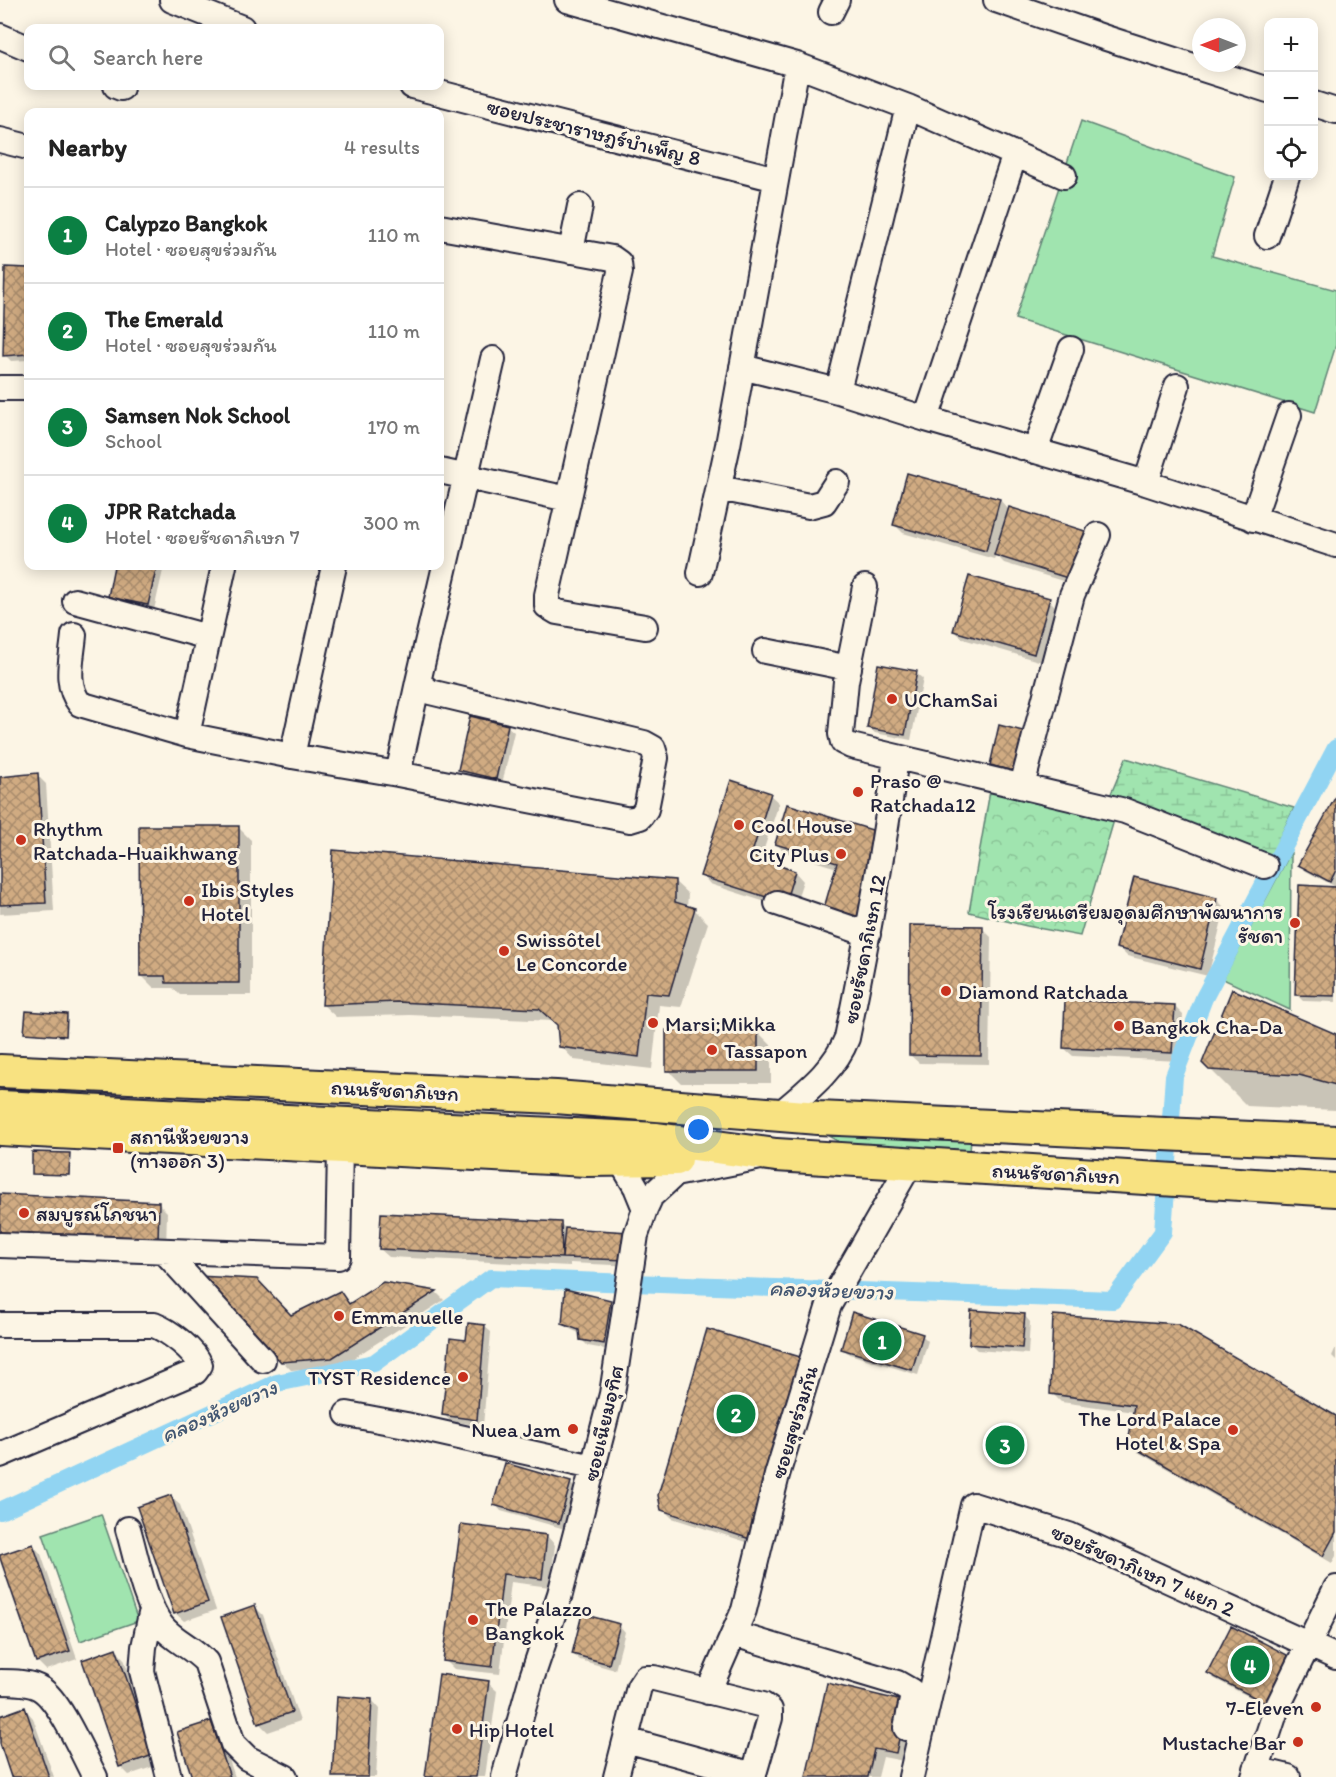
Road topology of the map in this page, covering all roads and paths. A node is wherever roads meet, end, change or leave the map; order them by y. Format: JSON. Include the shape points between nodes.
{"nodes":[{"id":1,"x":172,"y":0,"type":"edge"},
{"id":2,"x":567,"y":0,"type":"edge"},
{"id":3,"x":996,"y":0,"type":"edge"},
{"id":4,"x":232,"y":24,"type":"edge"},
{"id":5,"x":0,"y":36,"type":"edge"},
{"id":6,"x":24,"y":46,"type":"edge"},
{"id":7,"x":797,"y":65,"type":"junction"},
{"id":8,"x":1264,"y":88,"type":"edge"},
{"id":9,"x":428,"y":90,"type":"edge"},
{"id":10,"x":1318,"y":105,"type":"edge"},
{"id":11,"x":908,"y":107,"type":"junction"},
{"id":12,"x":1336,"y":111,"type":"edge"},
{"id":13,"x":0,"y":140,"type":"edge"},
{"id":14,"x":24,"y":146,"type":"edge"},
{"id":15,"x":1015,"y":154,"type":"junction"},
{"id":16,"x":1064,"y":176,"type":"dead end"},
{"id":17,"x":776,"y":178,"type":"junction"},
{"id":18,"x":1286,"y":180,"type":"edge"},
{"id":19,"x":580,"y":206,"type":"dead end"},
{"id":20,"x":444,"y":228,"type":"edge"},
{"id":21,"x":1267,"y":236,"type":"dead end"},
{"id":22,"x":571,"y":251,"type":"junction"},
{"id":23,"x":1071,"y":349,"type":"dead end"},
{"id":24,"x":493,"y":359,"type":"dead end"},
{"id":25,"x":742,"y":367,"type":"junction"},
{"id":26,"x":1178,"y":386,"type":"dead end"},
{"id":27,"x":0,"y":388,"type":"edge"},
{"id":28,"x":24,"y":388,"type":"edge"},
{"id":29,"x":838,"y":390,"type":"junction"},
{"id":30,"x":1289,"y":415,"type":"dead end"},
{"id":31,"x":926,"y":419,"type":"junction"},
{"id":32,"x":1035,"y":451,"type":"junction"},
{"id":33,"x":444,"y":472,"type":"edge"},
{"id":34,"x":467,"y":477,"type":"junction"},
{"id":35,"x":837,"y":482,"type":"dead end"},
{"id":36,"x":1146,"y":483,"type":"junction"},
{"id":37,"x":719,"y":488,"type":"junction"},
{"id":38,"x":568,"y":499,"type":"junction"},
{"id":39,"x":1253,"y":519,"type":"junction"},
{"id":40,"x":1098,"y":535,"type":"dead end"},
{"id":41,"x":1336,"y":545,"type":"edge"},
{"id":42,"x":223,"y":570,"type":"edge"},
{"id":43,"x":333,"y":570,"type":"edge"},
{"id":44,"x":700,"y":573,"type":"dead end"},
{"id":45,"x":865,"y":587,"type":"dead end"},
{"id":46,"x":75,"y":601,"type":"dead end"},
{"id":47,"x":645,"y":627,"type":"dead end"},
{"id":48,"x":74,"y":635,"type":"dead end"},
{"id":49,"x":208,"y":637,"type":"junction"},
{"id":50,"x":765,"y":651,"type":"dead end"},
{"id":51,"x":849,"y":668,"type":"junction"},
{"id":52,"x":418,"y":682,"type":"junction"},
{"id":53,"x":187,"y":735,"type":"junction"},
{"id":54,"x":292,"y":756,"type":"junction"},
{"id":55,"x":896,"y":757,"type":"junction"},
{"id":56,"x":398,"y":774,"type":"junction"},
{"id":57,"x":1022,"y":786,"type":"junction"},
{"id":58,"x":1265,"y":866,"type":"dead end"},
{"id":59,"x":777,"y":903,"type":"dead end"},
{"id":60,"x":868,"y":934,"type":"junction"},
{"id":61,"x":0,"y":1071,"type":"edge"},
{"id":62,"x":0,"y":1089,"type":"edge"},
{"id":63,"x":0,"y":1107,"type":"edge"},
{"id":64,"x":784,"y":1116,"type":"junction"},
{"id":65,"x":0,"y":1129,"type":"edge"},
{"id":66,"x":1336,"y":1142,"type":"edge"},
{"id":67,"x":340,"y":1148,"type":"junction"},
{"id":68,"x":776,"y":1155,"type":"junction"},
{"id":69,"x":620,"y":1160,"type":"junction"},
{"id":70,"x":910,"y":1164,"type":"junction"},
{"id":71,"x":1336,"y":1190,"type":"edge"},
{"id":72,"x":645,"y":1209,"type":"junction"},
{"id":73,"x":0,"y":1245,"type":"edge"},
{"id":74,"x":165,"y":1252,"type":"junction"},
{"id":75,"x":0,"y":1325,"type":"edge"},
{"id":76,"x":263,"y":1360,"type":"dead end"},
{"id":77,"x":347,"y":1414,"type":"dead end"},
{"id":78,"x":0,"y":1455,"type":"edge"},
{"id":79,"x":593,"y":1467,"type":"junction"},
{"id":80,"x":128,"y":1529,"type":"dead end"},
{"id":81,"x":1336,"y":1588,"type":"edge"},
{"id":82,"x":152,"y":1609,"type":"junction"},
{"id":83,"x":734,"y":1634,"type":"junction"},
{"id":84,"x":1308,"y":1644,"type":"junction"},
{"id":85,"x":1336,"y":1657,"type":"edge"},
{"id":86,"x":0,"y":1682,"type":"edge"},
{"id":87,"x":708,"y":1692,"type":"junction"},
{"id":88,"x":626,"y":1740,"type":"junction"},
{"id":89,"x":1255,"y":1773,"type":"edge"},
{"id":90,"x":753,"y":1776,"type":"edge"},
{"id":91,"x":94,"y":1777,"type":"edge"},
{"id":92,"x":169,"y":1777,"type":"edge"},
{"id":93,"x":285,"y":1777,"type":"edge"},
{"id":94,"x":504,"y":1777,"type":"edge"},
{"id":95,"x":616,"y":1777,"type":"edge"},
{"id":96,"x":895,"y":1777,"type":"edge"},
{"id":97,"x":911,"y":1777,"type":"edge"},
{"id":98,"x":1288,"y":1777,"type":"edge"}],
"edges":[{"from":1,"to":4,"type":"street"},
{"from":2,"to":7,"type":"street"},
{"from":3,"to":8,"type":"street"},
{"from":5,"to":6,"type":"street"},
{"from":7,"to":11,"type":"street"},
{"from":7,"to":17,"type":"street"},
{"from":9,"to":17,"type":"street","name":"ซอยประชาราษฎร์บำเพ็ญ 8"},
{"from":10,"to":12,"type":"street"},
{"from":11,"to":15,"type":"street"},
{"from":11,"to":29,"type":"street"},
{"from":13,"to":14,"type":"street"},
{"from":15,"to":16,"type":"street"},
{"from":15,"to":31,"type":"street"},
{"from":17,"to":25,"type":"street"},
{"from":18,"to":21,"type":"street"},
{"from":19,"to":22,"type":"street"},
{"from":20,"to":22,"type":"street"},
{"from":22,"to":38,"type":"street","via":[[612,258],[619,263],[620,272]]},
{"from":23,"to":32,"type":"street"},
{"from":24,"to":34,"type":"street"},
{"from":25,"to":29,"type":"street"},
{"from":25,"to":37,"type":"street"},
{"from":26,"to":36,"type":"street"},
{"from":27,"to":28,"type":"street"},
{"from":29,"to":31,"type":"street"},
{"from":30,"to":39,"type":"street"},
{"from":31,"to":32,"type":"street"},
{"from":32,"to":36,"type":"street"},
{"from":33,"to":34,"type":"street"},
{"from":34,"to":38,"type":"street"},
{"from":34,"to":52,"type":"street"},
{"from":35,"to":37,"type":"street","via":[[824,502],[809,506]]},
{"from":36,"to":39,"type":"street"},
{"from":37,"to":44,"type":"street"},
{"from":38,"to":47,"type":"street","via":[[547,606],[557,612]]},
{"from":39,"to":41,"type":"street"},
{"from":40,"to":57,"type":"street","via":[[1072,595]]},
{"from":42,"to":49,"type":"street"},
{"from":43,"to":54,"type":"street"},
{"from":45,"to":51,"type":"street"},
{"from":46,"to":49,"type":"street"},
{"from":48,"to":53,"type":"street","via":[[69,682],[80,704]]},
{"from":49,"to":53,"type":"street"},
{"from":50,"to":51,"type":"street"},
{"from":51,"to":55,"type":"street","via":[[843,742]]},
{"from":52,"to":56,"type":"street"},
{"from":52,"to":56,"type":"street","via":[[430,692],[644,742],[653,748],[656,758],[646,809],[640,817],[630,820]]},
{"from":53,"to":54,"type":"street"},
{"from":54,"to":56,"type":"street"},
{"from":55,"to":57,"type":"street"},
{"from":55,"to":60,"type":"street","name":"ซอยรัชดาภิเษก 12"},
{"from":57,"to":58,"type":"street","via":[[1125,812]]},
{"from":59,"to":60,"type":"street"},
{"from":60,"to":64,"type":"street","name":"ซอยรัชดาภิเษก 12","via":[[842,1053]]},
{"from":61,"to":64,"type":"main road","name":"ถนนรัชดาภิเษก","via":[[556,1097]]},
{"from":62,"to":64,"type":"main road","name":"ถนนรัชดาภิเษก","via":[[658,1122]]},
{"from":63,"to":68,"type":"main road","name":"ถนนรัชดาภิเษก","via":[[657,1139]]},
{"from":64,"to":66,"type":"main road","name":"ถนนรัชดาภิเษก"},
{"from":65,"to":67,"type":"main road","name":"ถนนรัชดาภิเษก"},
{"from":67,"to":69,"type":"main road","name":"ถนนรัชดาภิเษก"},
{"from":67,"to":74,"type":"street","via":[[338,1257]]},
{"from":68,"to":69,"type":"main road","name":"ถนนรัชดาภิเษก"},
{"from":68,"to":70,"type":"main road","name":"ถนนรัชดาภิเษก"},
{"from":68,"to":72,"type":"street","name":"ซอยเนียมอุทิศ","via":[[675,1174],[651,1196]]},
{"from":69,"to":72,"type":"street"},
{"from":70,"to":71,"type":"main road","name":"ถนนรัชดาภิเษก"},
{"from":70,"to":83,"type":"street","name":"ซอยสุขร่วมกัน","via":[[829,1305]]},
{"from":72,"to":79,"type":"street","name":"ซอยเนียมอุทิศ","via":[[636,1235],[612,1394]]},
{"from":73,"to":74,"type":"street"},
{"from":74,"to":76,"type":"street"},
{"from":75,"to":78,"type":"street","via":[[154,1325],[197,1357],[200,1365],[195,1372]]},
{"from":77,"to":79,"type":"street"},
{"from":79,"to":94,"type":"street","name":"ซอยเนียมอุทิศ","via":[[560,1594]]},
{"from":80,"to":82,"type":"street"},
{"from":81,"to":84,"type":"street"},
{"from":82,"to":92,"type":"street","via":[[142,1671]]},
{"from":82,"to":93,"type":"street","via":[[169,1634],[206,1662],[233,1744],[247,1758]]},
{"from":83,"to":87,"type":"street","name":"ซอยสุขร่วมกัน"},
{"from":83,"to":96,"type":"street","via":[[911,1690]]},
{"from":84,"to":85,"type":"street","name":"ซอยรัชดาภิเษก 7 แยก 2"},
{"from":84,"to":89,"type":"street","via":[[1276,1710]]},
{"from":84,"to":97,"type":"street","name":"ซอยรัชดาภิเษก 7 แยก 2","via":[[1069,1535],[973,1505]]},
{"from":86,"to":91,"type":"street","via":[[40,1687],[53,1699]]},
{"from":87,"to":88,"type":"street","via":[[645,1678],[639,1687]]},
{"from":87,"to":90,"type":"street","via":[[770,1710]]},
{"from":88,"to":90,"type":"street"},
{"from":88,"to":95,"type":"street"},
{"from":89,"to":98,"type":"street"}]}
